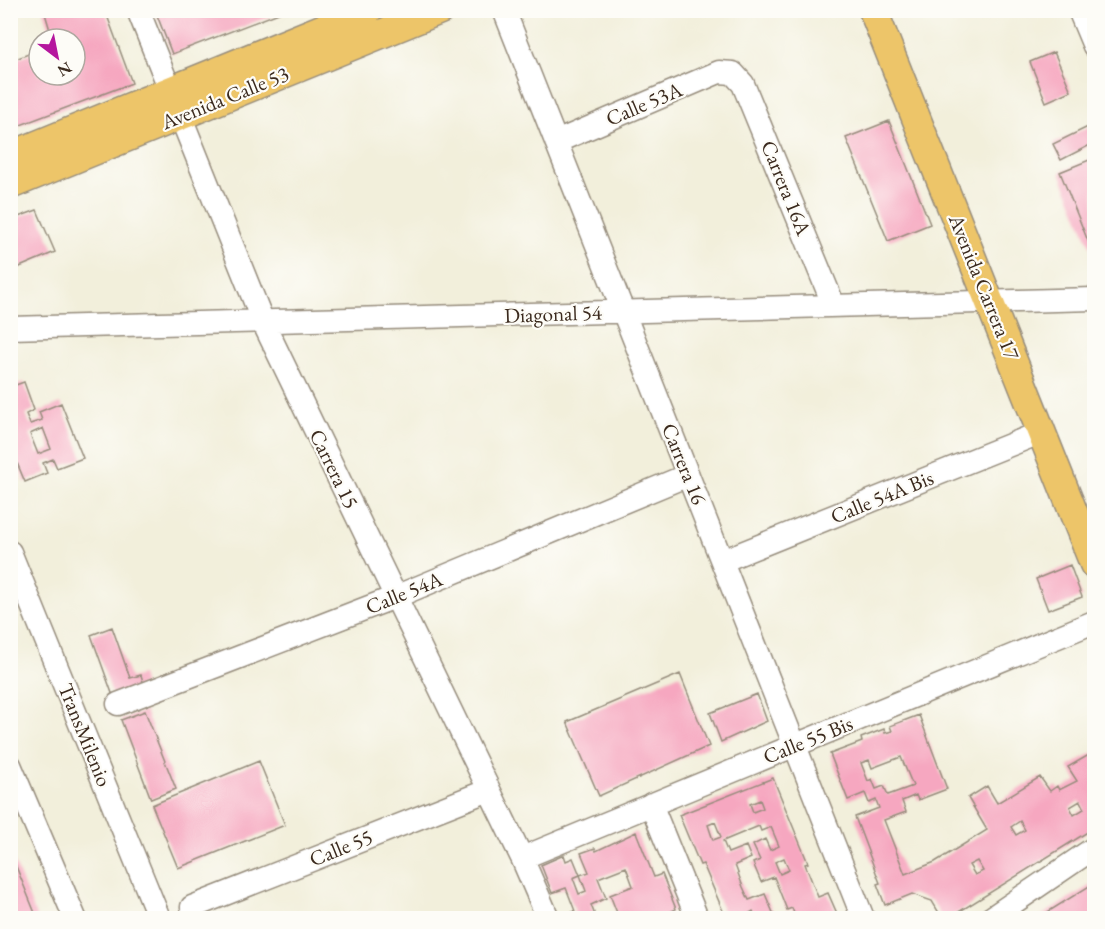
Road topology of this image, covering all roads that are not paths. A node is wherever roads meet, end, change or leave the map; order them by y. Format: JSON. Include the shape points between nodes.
{"nodes":[{"id":1,"x":138,"y":10,"type":"edge"},
{"id":2,"x":368,"y":10,"type":"edge"},
{"id":3,"x":440,"y":10,"type":"edge"},
{"id":4,"x":504,"y":10,"type":"edge"},
{"id":5,"x":873,"y":10,"type":"edge"},
{"id":6,"x":1079,"y":10,"type":"edge"},
{"id":7,"x":1095,"y":46,"type":"edge"},
{"id":8,"x":733,"y":73,"type":"joint"},
{"id":9,"x":175,"y":104,"type":"junction"},
{"id":10,"x":556,"y":142,"type":"junction"},
{"id":11,"x":10,"y":156,"type":"edge"},
{"id":12,"x":10,"y":185,"type":"edge"},
{"id":13,"x":1095,"y":299,"type":"edge"},
{"id":14,"x":990,"y":302,"type":"junction"},
{"id":15,"x":834,"y":306,"type":"junction"},
{"id":16,"x":623,"y":312,"type":"junction"},
{"id":17,"x":263,"y":322,"type":"junction"},
{"id":18,"x":10,"y":328,"type":"edge"},
{"id":19,"x":1042,"y":432,"type":"junction"},
{"id":20,"x":688,"y":475,"type":"junction"},
{"id":21,"x":10,"y":552,"type":"edge"},
{"id":22,"x":722,"y":561,"type":"junction"},
{"id":23,"x":1095,"y":564,"type":"edge"},
{"id":24,"x":396,"y":597,"type":"junction"},
{"id":25,"x":1095,"y":622,"type":"edge"},
{"id":26,"x":117,"y":705,"type":"dead end"},
{"id":27,"x":795,"y":745,"type":"junction"},
{"id":28,"x":10,"y":765,"type":"edge"},
{"id":29,"x":489,"y":790,"type":"junction"},
{"id":30,"x":651,"y":804,"type":"junction"},
{"id":31,"x":1095,"y":848,"type":"edge"},
{"id":32,"x":522,"y":858,"type":"junction"},
{"id":33,"x":192,"y":907,"type":"dead end"},
{"id":34,"x":75,"y":918,"type":"edge"},
{"id":35,"x":159,"y":918,"type":"edge"},
{"id":36,"x":548,"y":918,"type":"edge"},
{"id":37,"x":697,"y":918,"type":"edge"},
{"id":38,"x":863,"y":918,"type":"edge"},
{"id":39,"x":991,"y":918,"type":"edge"}],
"edges":[{"from":1,"to":9,"type":"street","name":"Carrera 15"},
{"from":2,"to":9,"type":"main road","name":"Avenida Calle 53"},
{"from":3,"to":9,"type":"main road","name":"Avenida Calle 53"},
{"from":4,"to":10,"type":"street","name":"Carrera 16"},
{"from":5,"to":14,"type":"main road","name":"Avenida Carrera 17"},
{"from":6,"to":7,"type":"street"},
{"from":8,"to":10,"type":"street","name":"Calle 53A","via":[[719,72]]},
{"from":8,"to":15,"type":"street","name":"Carrera 16A","via":[[743,84]]},
{"from":9,"to":11,"type":"main road","name":"Avenida Calle 53"},
{"from":9,"to":12,"type":"main road","name":"Avenida Calle 53"},
{"from":9,"to":17,"type":"street","name":"Carrera 15"},
{"from":10,"to":16,"type":"street","name":"Carrera 16"},
{"from":13,"to":14,"type":"street","name":"Diagonal 54"},
{"from":14,"to":15,"type":"street","name":"Diagonal 54"},
{"from":14,"to":19,"type":"main road","name":"Avenida Carrera 17"},
{"from":15,"to":16,"type":"street","name":"Diagonal 54"},
{"from":16,"to":17,"type":"street","name":"Diagonal 54"},
{"from":16,"to":20,"type":"street","name":"Carrera 16"},
{"from":17,"to":18,"type":"street","name":"Diagonal 54"},
{"from":17,"to":24,"type":"street","name":"Carrera 15"},
{"from":19,"to":22,"type":"street","name":"Calle 54A Bis"},
{"from":19,"to":23,"type":"main road","name":"Avenida Carrera 17"},
{"from":20,"to":22,"type":"street","name":"Carrera 16"},
{"from":20,"to":24,"type":"street","name":"Calle 54A"},
{"from":21,"to":35,"type":"street","name":"TransMilenio"},
{"from":22,"to":27,"type":"street","name":"Carrera 16"},
{"from":24,"to":26,"type":"street","name":"Calle 54A"},
{"from":24,"to":29,"type":"street","name":"Carrera 15"},
{"from":25,"to":27,"type":"street","name":"Calle 55 Bis"},
{"from":27,"to":30,"type":"street","name":"Calle 55 Bis"},
{"from":27,"to":38,"type":"street","name":"Carrera 16"},
{"from":28,"to":34,"type":"street"},
{"from":29,"to":32,"type":"street","name":"Carrera 15"},
{"from":29,"to":33,"type":"street","name":"Calle 55"},
{"from":30,"to":32,"type":"street","name":"Calle 55 Bis"},
{"from":30,"to":37,"type":"street"},
{"from":31,"to":39,"type":"street"},
{"from":32,"to":36,"type":"street","name":"Carrera 15"}]}
